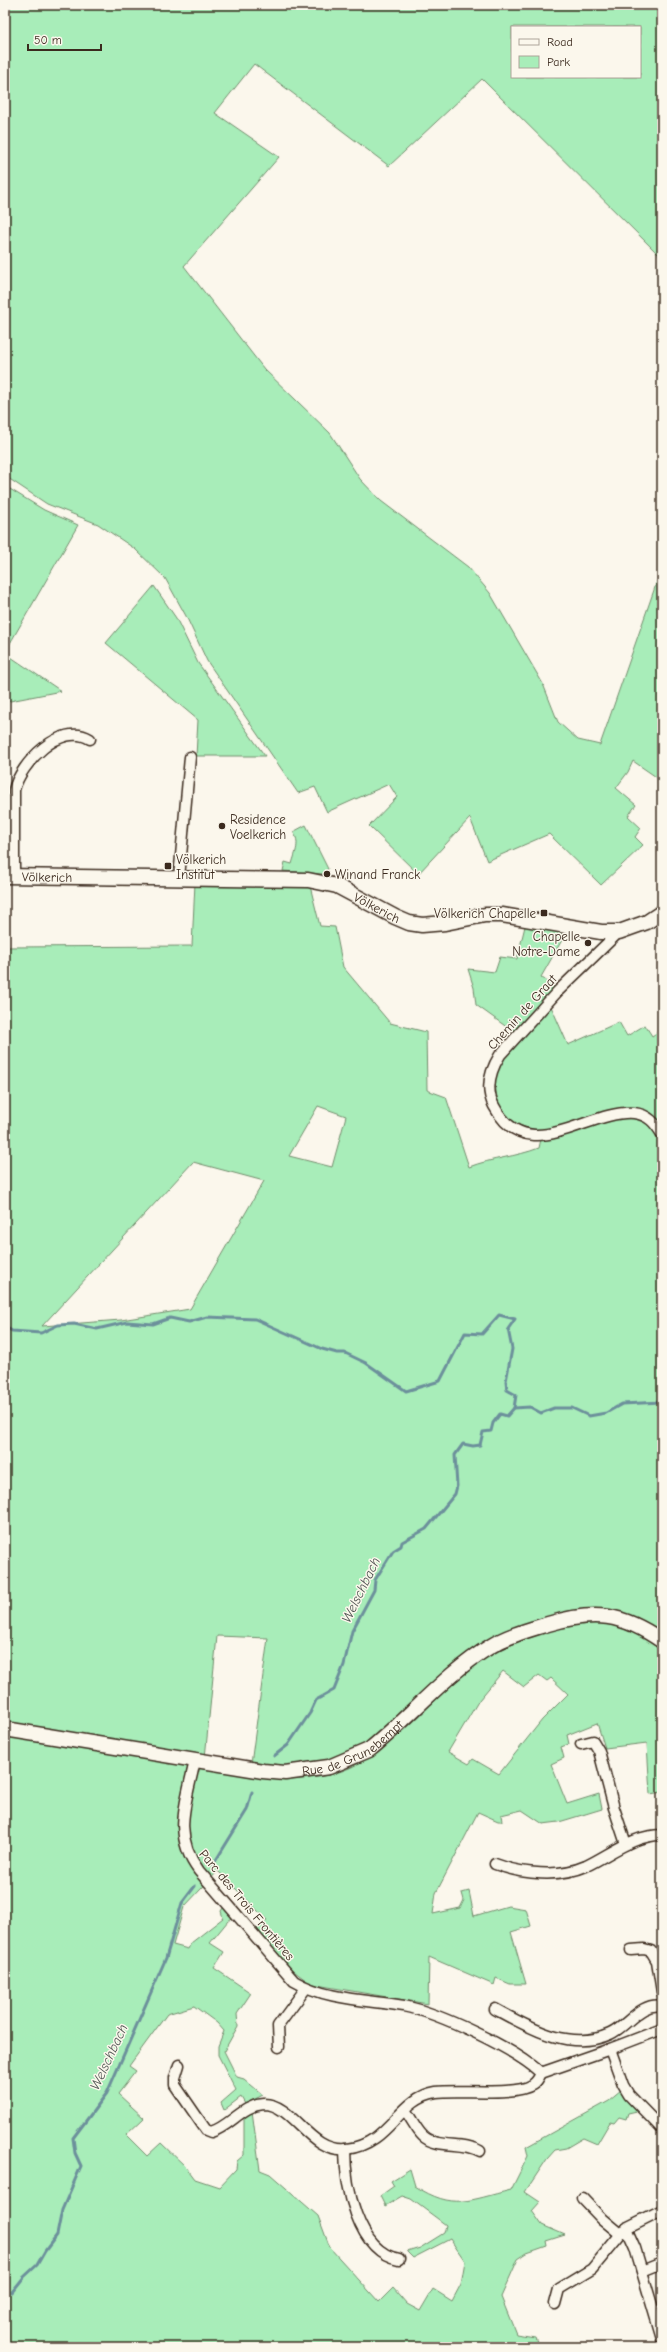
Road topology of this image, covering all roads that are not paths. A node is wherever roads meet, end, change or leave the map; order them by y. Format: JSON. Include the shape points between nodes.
{"nodes":[{"id":1,"x":90,"y":739,"type":"dead end"},
{"id":2,"x":190,"y":757,"type":"dead end"},
{"id":3,"x":10,"y":876,"type":"edge"},
{"id":4,"x":179,"y":878,"type":"junction"},
{"id":5,"x":662,"y":912,"type":"edge"},
{"id":6,"x":619,"y":932,"type":"junction"},
{"id":7,"x":662,"y":1134,"type":"edge"},
{"id":8,"x":662,"y":1640,"type":"edge"},
{"id":9,"x":5,"y":1729,"type":"edge"},
{"id":10,"x":581,"y":1744,"type":"dead end"},
{"id":11,"x":195,"y":1760,"type":"junction"},
{"id":12,"x":662,"y":1835,"type":"edge"},
{"id":13,"x":626,"y":1844,"type":"junction"},
{"id":14,"x":495,"y":1864,"type":"dead end"},
{"id":15,"x":631,"y":1950,"type":"dead end"},
{"id":16,"x":306,"y":1988,"type":"junction"},
{"id":17,"x":662,"y":1992,"type":"edge"},
{"id":18,"x":662,"y":2006,"type":"edge"},
{"id":19,"x":495,"y":2009,"type":"dead end"},
{"id":20,"x":662,"y":2029,"type":"edge"},
{"id":21,"x":279,"y":2047,"type":"dead end"},
{"id":22,"x":610,"y":2050,"type":"junction"},
{"id":23,"x":179,"y":2065,"type":"dead end"},
{"id":24,"x":541,"y":2073,"type":"junction"},
{"id":25,"x":405,"y":2110,"type":"junction"},
{"id":26,"x":662,"y":2129,"type":"edge"},
{"id":27,"x":345,"y":2149,"type":"junction"},
{"id":28,"x":480,"y":2151,"type":"dead end"},
{"id":29,"x":582,"y":2198,"type":"dead end"},
{"id":30,"x":662,"y":2210,"type":"edge"},
{"id":31,"x":623,"y":2231,"type":"junction"},
{"id":32,"x":400,"y":2260,"type":"dead end"},
{"id":33,"x":662,"y":2263,"type":"edge"},
{"id":34,"x":642,"y":2272,"type":"junction"},
{"id":35,"x":555,"y":2304,"type":"dead end"},
{"id":36,"x":662,"y":2339,"type":"edge"}],
"edges":[{"from":1,"to":3,"type":"street","name":"Völkerich","via":[[82,733],[62,736],[47,744],[17,777],[14,790]]},
{"from":2,"to":4,"type":"street"},
{"from":3,"to":4,"type":"street","name":"Völkerich"},
{"from":4,"to":6,"type":"street","name":"Völkerich","via":[[308,880],[324,883],[351,892],[409,923],[422,925],[485,915],[502,915],[601,932]]},
{"from":5,"to":6,"type":"street","name":"Völkerich","via":[[647,922]]},
{"from":6,"to":7,"type":"street","name":"Chemin de Graat","via":[[558,990],[500,1055],[493,1066],[490,1092],[499,1115],[509,1126],[521,1132],[544,1135],[619,1114],[633,1113],[650,1118]]},
{"from":8,"to":11,"type":"street","name":"Rue de Grunebempt","via":[[638,1625],[612,1616],[573,1617],[511,1636],[492,1645],[450,1678],[388,1735],[369,1750],[350,1760],[308,1772],[285,1773]]},
{"from":9,"to":11,"type":"street","name":"Rue de Grunebempt"},
{"from":10,"to":13,"type":"street","via":[[593,1741],[599,1751]]},
{"from":11,"to":16,"type":"street","name":"Parc des Trois Frontières","via":[[182,1827],[188,1854],[294,1981]]},
{"from":12,"to":13,"type":"street","via":[[648,1836]]},
{"from":13,"to":14,"type":"street","via":[[586,1866],[561,1872],[520,1871]]},
{"from":15,"to":17,"type":"street","via":[[651,1951],[657,1961]]},
{"from":16,"to":21,"type":"street","via":[[278,2026]]},
{"from":16,"to":24,"type":"street","name":"Parc des Trois Frontières","via":[[321,1993],[404,2006],[440,2016],[514,2054]]},
{"from":18,"to":19,"type":"street","via":[[657,2005],[644,2010],[612,2034],[578,2041],[548,2035]]},
{"from":20,"to":22,"type":"street"},
{"from":22,"to":24,"type":"street"},
{"from":22,"to":26,"type":"street","via":[[629,2095]]},
{"from":23,"to":27,"type":"street","via":[[175,2085],[206,2130],[218,2130],[246,2109],[263,2104],[270,2105],[292,2118],[320,2143],[336,2149]]},
{"from":24,"to":25,"type":"street","via":[[532,2085],[525,2088],[437,2092],[418,2098]]},
{"from":25,"to":27,"type":"street","via":[[377,2139],[356,2148]]},
{"from":25,"to":28,"type":"street","via":[[424,2137],[442,2144],[464,2144]]},
{"from":27,"to":32,"type":"street","via":[[349,2195],[361,2223],[382,2253]]},
{"from":29,"to":31,"type":"street","via":[[602,2219]]},
{"from":30,"to":31,"type":"street"},
{"from":31,"to":34,"type":"street","via":[[635,2248]]},
{"from":31,"to":35,"type":"street","via":[[592,2269],[559,2289]]},
{"from":33,"to":34,"type":"street"},
{"from":34,"to":36,"type":"street"}]}
